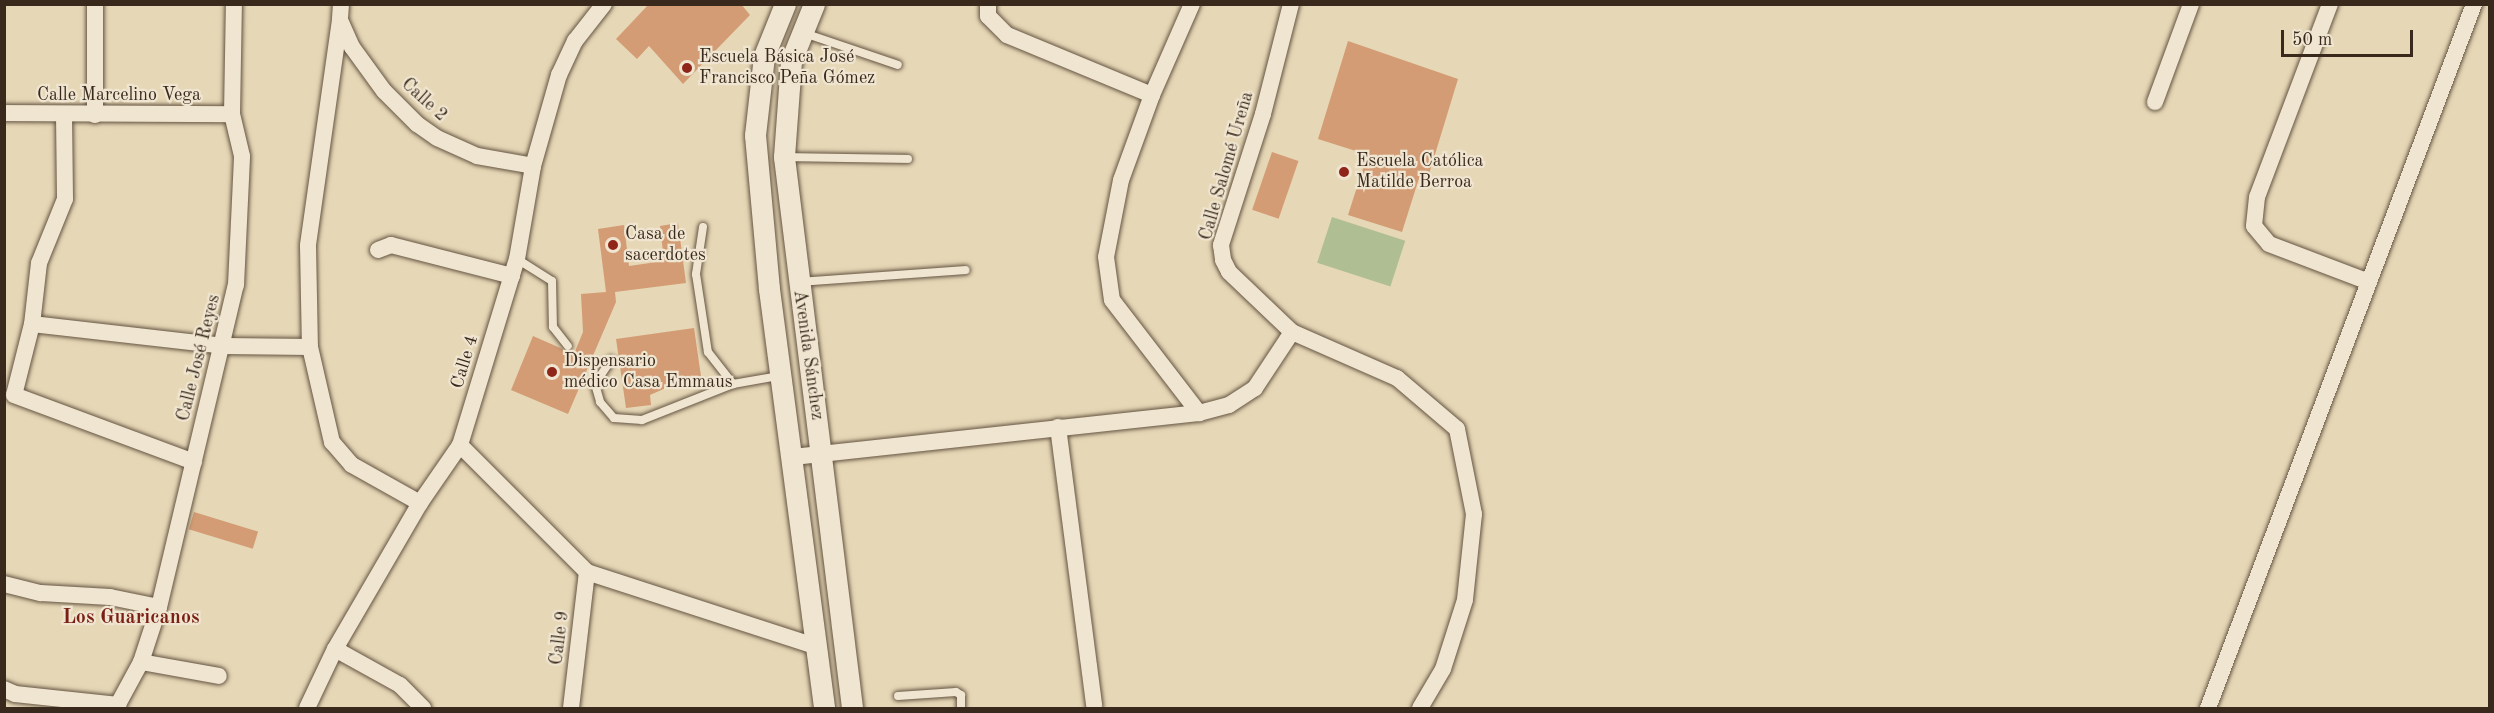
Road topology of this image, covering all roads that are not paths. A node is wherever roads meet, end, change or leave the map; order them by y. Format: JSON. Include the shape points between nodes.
{"nodes":[{"id":1,"x":95,"y":4,"type":"edge"},
{"id":2,"x":234,"y":4,"type":"edge"},
{"id":3,"x":604,"y":4,"type":"edge"},
{"id":4,"x":785,"y":4,"type":"edge"},
{"id":5,"x":814,"y":4,"type":"edge"},
{"id":6,"x":988,"y":4,"type":"edge"},
{"id":7,"x":1192,"y":4,"type":"edge"},
{"id":8,"x":1291,"y":4,"type":"edge"},
{"id":9,"x":2191,"y":4,"type":"edge"},
{"id":10,"x":2330,"y":4,"type":"edge"},
{"id":11,"x":2474,"y":4,"type":"edge"},
{"id":12,"x":340,"y":12,"type":"edge"},
{"id":13,"x":801,"y":32,"type":"junction"},
{"id":14,"x":898,"y":66,"type":"dead end"},
{"id":15,"x":1152,"y":95,"type":"junction"},
{"id":16,"x":2155,"y":102,"type":"dead end"},
{"id":17,"x":4,"y":113,"type":"edge"},
{"id":18,"x":232,"y":114,"type":"junction"},
{"id":19,"x":64,"y":115,"type":"junction"},
{"id":20,"x":95,"y":116,"type":"junction"},
{"id":21,"x":784,"y":157,"type":"junction"},
{"id":22,"x":908,"y":159,"type":"dead end"},
{"id":23,"x":532,"y":166,"type":"junction"},
{"id":24,"x":703,"y":227,"type":"dead end"},
{"id":25,"x":378,"y":250,"type":"dead end"},
{"id":26,"x":517,"y":259,"type":"junction"},
{"id":27,"x":966,"y":270,"type":"dead end"},
{"id":28,"x":512,"y":276,"type":"junction"},
{"id":29,"x":798,"y":282,"type":"junction"},
{"id":30,"x":2369,"y":282,"type":"junction"},
{"id":31,"x":769,"y":289,"type":"junction"},
{"id":32,"x":32,"y":324,"type":"junction"},
{"id":33,"x":1292,"y":332,"type":"junction"},
{"id":34,"x":224,"y":346,"type":"junction"},
{"id":35,"x":568,"y":346,"type":"dead end"},
{"id":36,"x":310,"y":347,"type":"junction"},
{"id":37,"x":611,"y":360,"type":"dead end"},
{"id":38,"x":783,"y":375,"type":"junction"},
{"id":39,"x":733,"y":384,"type":"junction"},
{"id":40,"x":1199,"y":413,"type":"junction"},
{"id":41,"x":1058,"y":427,"type":"junction"},
{"id":42,"x":460,"y":444,"type":"junction"},
{"id":43,"x":822,"y":454,"type":"junction"},
{"id":44,"x":793,"y":457,"type":"junction"},
{"id":45,"x":194,"y":462,"type":"junction"},
{"id":46,"x":420,"y":503,"type":"junction"},
{"id":47,"x":587,"y":572,"type":"junction"},
{"id":48,"x":4,"y":584,"type":"edge"},
{"id":49,"x":159,"y":607,"type":"junction"},
{"id":50,"x":815,"y":645,"type":"junction"},
{"id":51,"x":335,"y":649,"type":"junction"},
{"id":52,"x":141,"y":662,"type":"junction"},
{"id":53,"x":219,"y":676,"type":"dead end"},
{"id":54,"x":4,"y":689,"type":"edge"},
{"id":55,"x":898,"y":696,"type":"dead end"},
{"id":56,"x":117,"y":707,"type":"edge"},
{"id":57,"x":1096,"y":707,"type":"edge"},
{"id":58,"x":306,"y":708,"type":"edge"},
{"id":59,"x":423,"y":708,"type":"edge"},
{"id":60,"x":571,"y":708,"type":"edge"},
{"id":61,"x":824,"y":708,"type":"edge"},
{"id":62,"x":852,"y":708,"type":"edge"},
{"id":63,"x":961,"y":708,"type":"edge"},
{"id":64,"x":1077,"y":708,"type":"edge"},
{"id":65,"x":1420,"y":708,"type":"edge"},
{"id":66,"x":2208,"y":708,"type":"edge"}],
"edges":[{"from":1,"to":20,"type":"street"},
{"from":2,"to":18,"type":"street","name":"Calle José Reyes"},
{"from":3,"to":23,"type":"street","name":"Calle 4","via":[[575,41],[559,75]]},
{"from":4,"to":31,"type":"street","name":"Avenida Sánchez","via":[[764,56],[755,135]]},
{"from":5,"to":13,"type":"street","name":"Avenida Sánchez"},
{"from":6,"to":15,"type":"street","via":[[988,16],[1007,34]]},
{"from":7,"to":15,"type":"street"},
{"from":8,"to":33,"type":"street","name":"Calle Salomé Ureña","via":[[1263,114],[1221,245],[1229,272]]},
{"from":9,"to":16,"type":"street"},
{"from":10,"to":30,"type":"street","via":[[2257,197],[2254,226],[2269,244]]},
{"from":11,"to":30,"type":"street"},
{"from":12,"to":23,"type":"street","name":"Calle 2","via":[[370,75],[417,124],[477,156]]},
{"from":12,"to":36,"type":"street","via":[[308,246]]},
{"from":13,"to":14,"type":"lane"},
{"from":13,"to":21,"type":"street","name":"Avenida Sánchez","via":[[791,61]]},
{"from":15,"to":40,"type":"street","via":[[1121,180],[1112,224],[1106,257],[1112,300]]},
{"from":17,"to":19,"type":"street","name":"Calle Marcelino Vega"},
{"from":18,"to":20,"type":"street","name":"Calle Marcelino Vega"},
{"from":18,"to":34,"type":"street","name":"Calle José Reyes","via":[[242,156],[236,285]]},
{"from":19,"to":20,"type":"street","name":"Calle Marcelino Vega"},
{"from":19,"to":32,"type":"street","via":[[65,199],[39,263]]},
{"from":21,"to":22,"type":"lane"},
{"from":21,"to":29,"type":"street","name":"Avenida Sánchez"},
{"from":23,"to":26,"type":"street","name":"Calle 4"},
{"from":24,"to":39,"type":"lane","via":[[696,274],[708,352]]},
{"from":25,"to":28,"type":"street","via":[[391,245]]},
{"from":26,"to":28,"type":"street","name":"Calle 4"},
{"from":26,"to":35,"type":"lane","via":[[552,281],[553,327]]},
{"from":27,"to":29,"type":"lane"},
{"from":28,"to":42,"type":"street","name":"Calle 4"},
{"from":29,"to":31,"type":"street"},
{"from":29,"to":43,"type":"street","name":"Avenida Sánchez"},
{"from":30,"to":66,"type":"street"},
{"from":31,"to":38,"type":"street","name":"Avenida Sánchez"},
{"from":32,"to":34,"type":"street"},
{"from":32,"to":45,"type":"street","via":[[14,390],[18,400]]},
{"from":33,"to":40,"type":"street","via":[[1255,388],[1229,405]]},
{"from":33,"to":65,"type":"street","name":"Calle Salomé Ureña","via":[[1397,378],[1457,429],[1474,514],[1465,600],[1443,669]]},
{"from":34,"to":36,"type":"street"},
{"from":34,"to":45,"type":"street","name":"Calle José Reyes"},
{"from":36,"to":46,"type":"street","via":[[332,442],[352,465]]},
{"from":37,"to":39,"type":"lane","via":[[595,384],[600,402],[614,418],[642,420]]},
{"from":38,"to":39,"type":"lane"},
{"from":38,"to":44,"type":"street","name":"Avenida Sánchez"},
{"from":40,"to":41,"type":"street"},
{"from":41,"to":43,"type":"street"},
{"from":41,"to":57,"type":"street"},
{"from":42,"to":46,"type":"street","name":"Calle 4"},
{"from":42,"to":47,"type":"street"},
{"from":43,"to":44,"type":"street"},
{"from":43,"to":62,"type":"street","name":"Avenida Sánchez"},
{"from":44,"to":50,"type":"street","name":"Avenida Sánchez"},
{"from":45,"to":49,"type":"street","name":"Calle José Reyes"},
{"from":46,"to":51,"type":"street","name":"Calle 4"},
{"from":47,"to":50,"type":"street"},
{"from":47,"to":60,"type":"street","name":"Calle 9"},
{"from":48,"to":49,"type":"street","via":[[41,593],[110,597]]},
{"from":49,"to":52,"type":"street","name":"Calle José Reyes"},
{"from":50,"to":61,"type":"street","name":"Avenida Sánchez"},
{"from":51,"to":58,"type":"street","name":"Calle 4"},
{"from":51,"to":59,"type":"street","via":[[400,685]]},
{"from":52,"to":53,"type":"street"},
{"from":52,"to":56,"type":"street","name":"Calle José Reyes"},
{"from":54,"to":56,"type":"street","via":[[15,694]]},
{"from":55,"to":63,"type":"lane","via":[[956,692],[961,695]]},
{"from":57,"to":64,"type":"street"}]}
